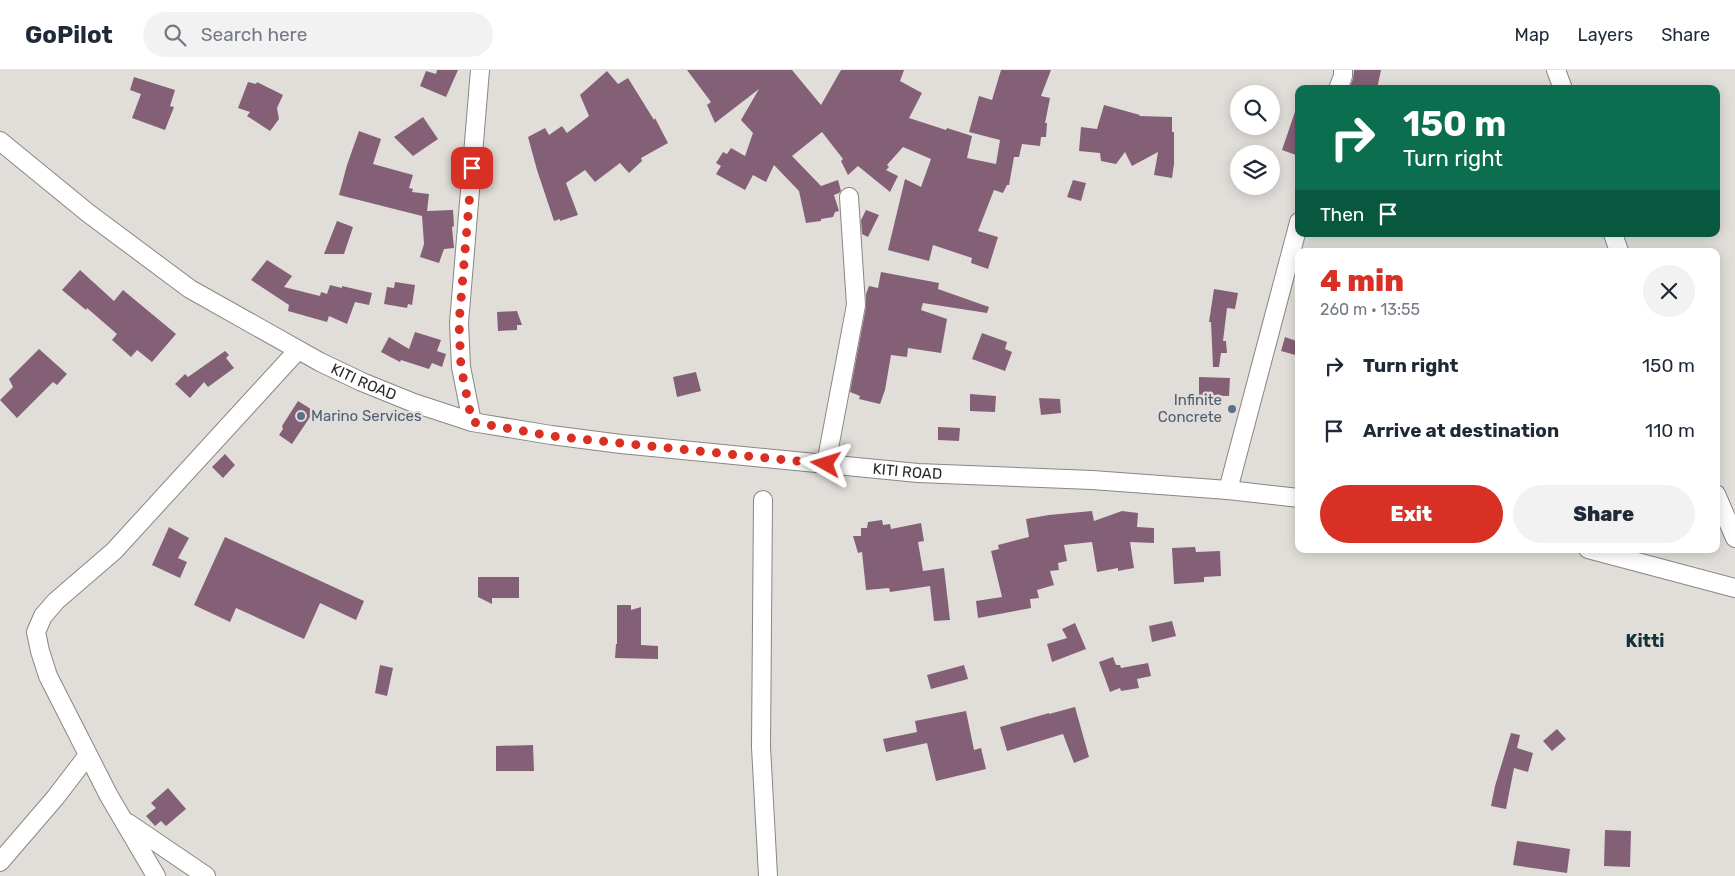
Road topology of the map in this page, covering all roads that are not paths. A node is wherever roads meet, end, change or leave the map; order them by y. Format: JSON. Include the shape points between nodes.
{"nodes":[{"id":1,"x":480,"y":70,"type":"edge"},
{"id":2,"x":1344,"y":70,"type":"edge"},
{"id":3,"x":1556,"y":70,"type":"edge"},
{"id":4,"x":1340,"y":85,"type":"edge"},
{"id":5,"x":1562,"y":85,"type":"edge"},
{"id":6,"x":0,"y":141,"type":"edge"},
{"id":7,"x":848,"y":197,"type":"dead end"},
{"id":8,"x":1295,"y":237,"type":"edge"},
{"id":9,"x":298,"y":350,"type":"junction"},
{"id":10,"x":472,"y":422,"type":"junction"},
{"id":11,"x":826,"y":464,"type":"junction"},
{"id":12,"x":1228,"y":490,"type":"junction"},
{"id":13,"x":1295,"y":498,"type":"edge"},
{"id":14,"x":764,"y":500,"type":"dead end"},
{"id":15,"x":1720,"y":503,"type":"edge"},
{"id":16,"x":1735,"y":538,"type":"edge"},
{"id":17,"x":1603,"y":553,"type":"edge"},
{"id":18,"x":1735,"y":588,"type":"edge"},
{"id":19,"x":88,"y":756,"type":"junction"},
{"id":20,"x":123,"y":820,"type":"junction"},
{"id":21,"x":0,"y":862,"type":"edge"},
{"id":22,"x":156,"y":876,"type":"edge"},
{"id":23,"x":206,"y":876,"type":"edge"},
{"id":24,"x":768,"y":876,"type":"edge"}],
"edges":[{"from":1,"to":10,"type":"street","via":[[459,323],[461,367]]},
{"from":2,"to":4,"type":"street"},
{"from":3,"to":5,"type":"street"},
{"from":6,"to":9,"type":"street","name":"KITI ROAD","via":[[88,213],[190,289]]},
{"from":7,"to":11,"type":"street","via":[[856,305]]},
{"from":8,"to":12,"type":"street"},
{"from":9,"to":10,"type":"street","name":"KITI ROAD","via":[[362,382]]},
{"from":9,"to":19,"type":"street","via":[[114,551],[43,616],[36,632],[42,659]]},
{"from":10,"to":11,"type":"street","name":"KITI ROAD","via":[[551,436]]},
{"from":11,"to":12,"type":"street","name":"KITI ROAD","via":[[918,473],[1092,480]]},
{"from":12,"to":13,"type":"street","name":"KITI ROAD"},
{"from":14,"to":24,"type":"street","via":[[761,747]]},
{"from":15,"to":16,"type":"street"},
{"from":17,"to":18,"type":"street"},
{"from":19,"to":20,"type":"street"},
{"from":19,"to":21,"type":"street"},
{"from":20,"to":22,"type":"street"},
{"from":20,"to":23,"type":"street"}]}
